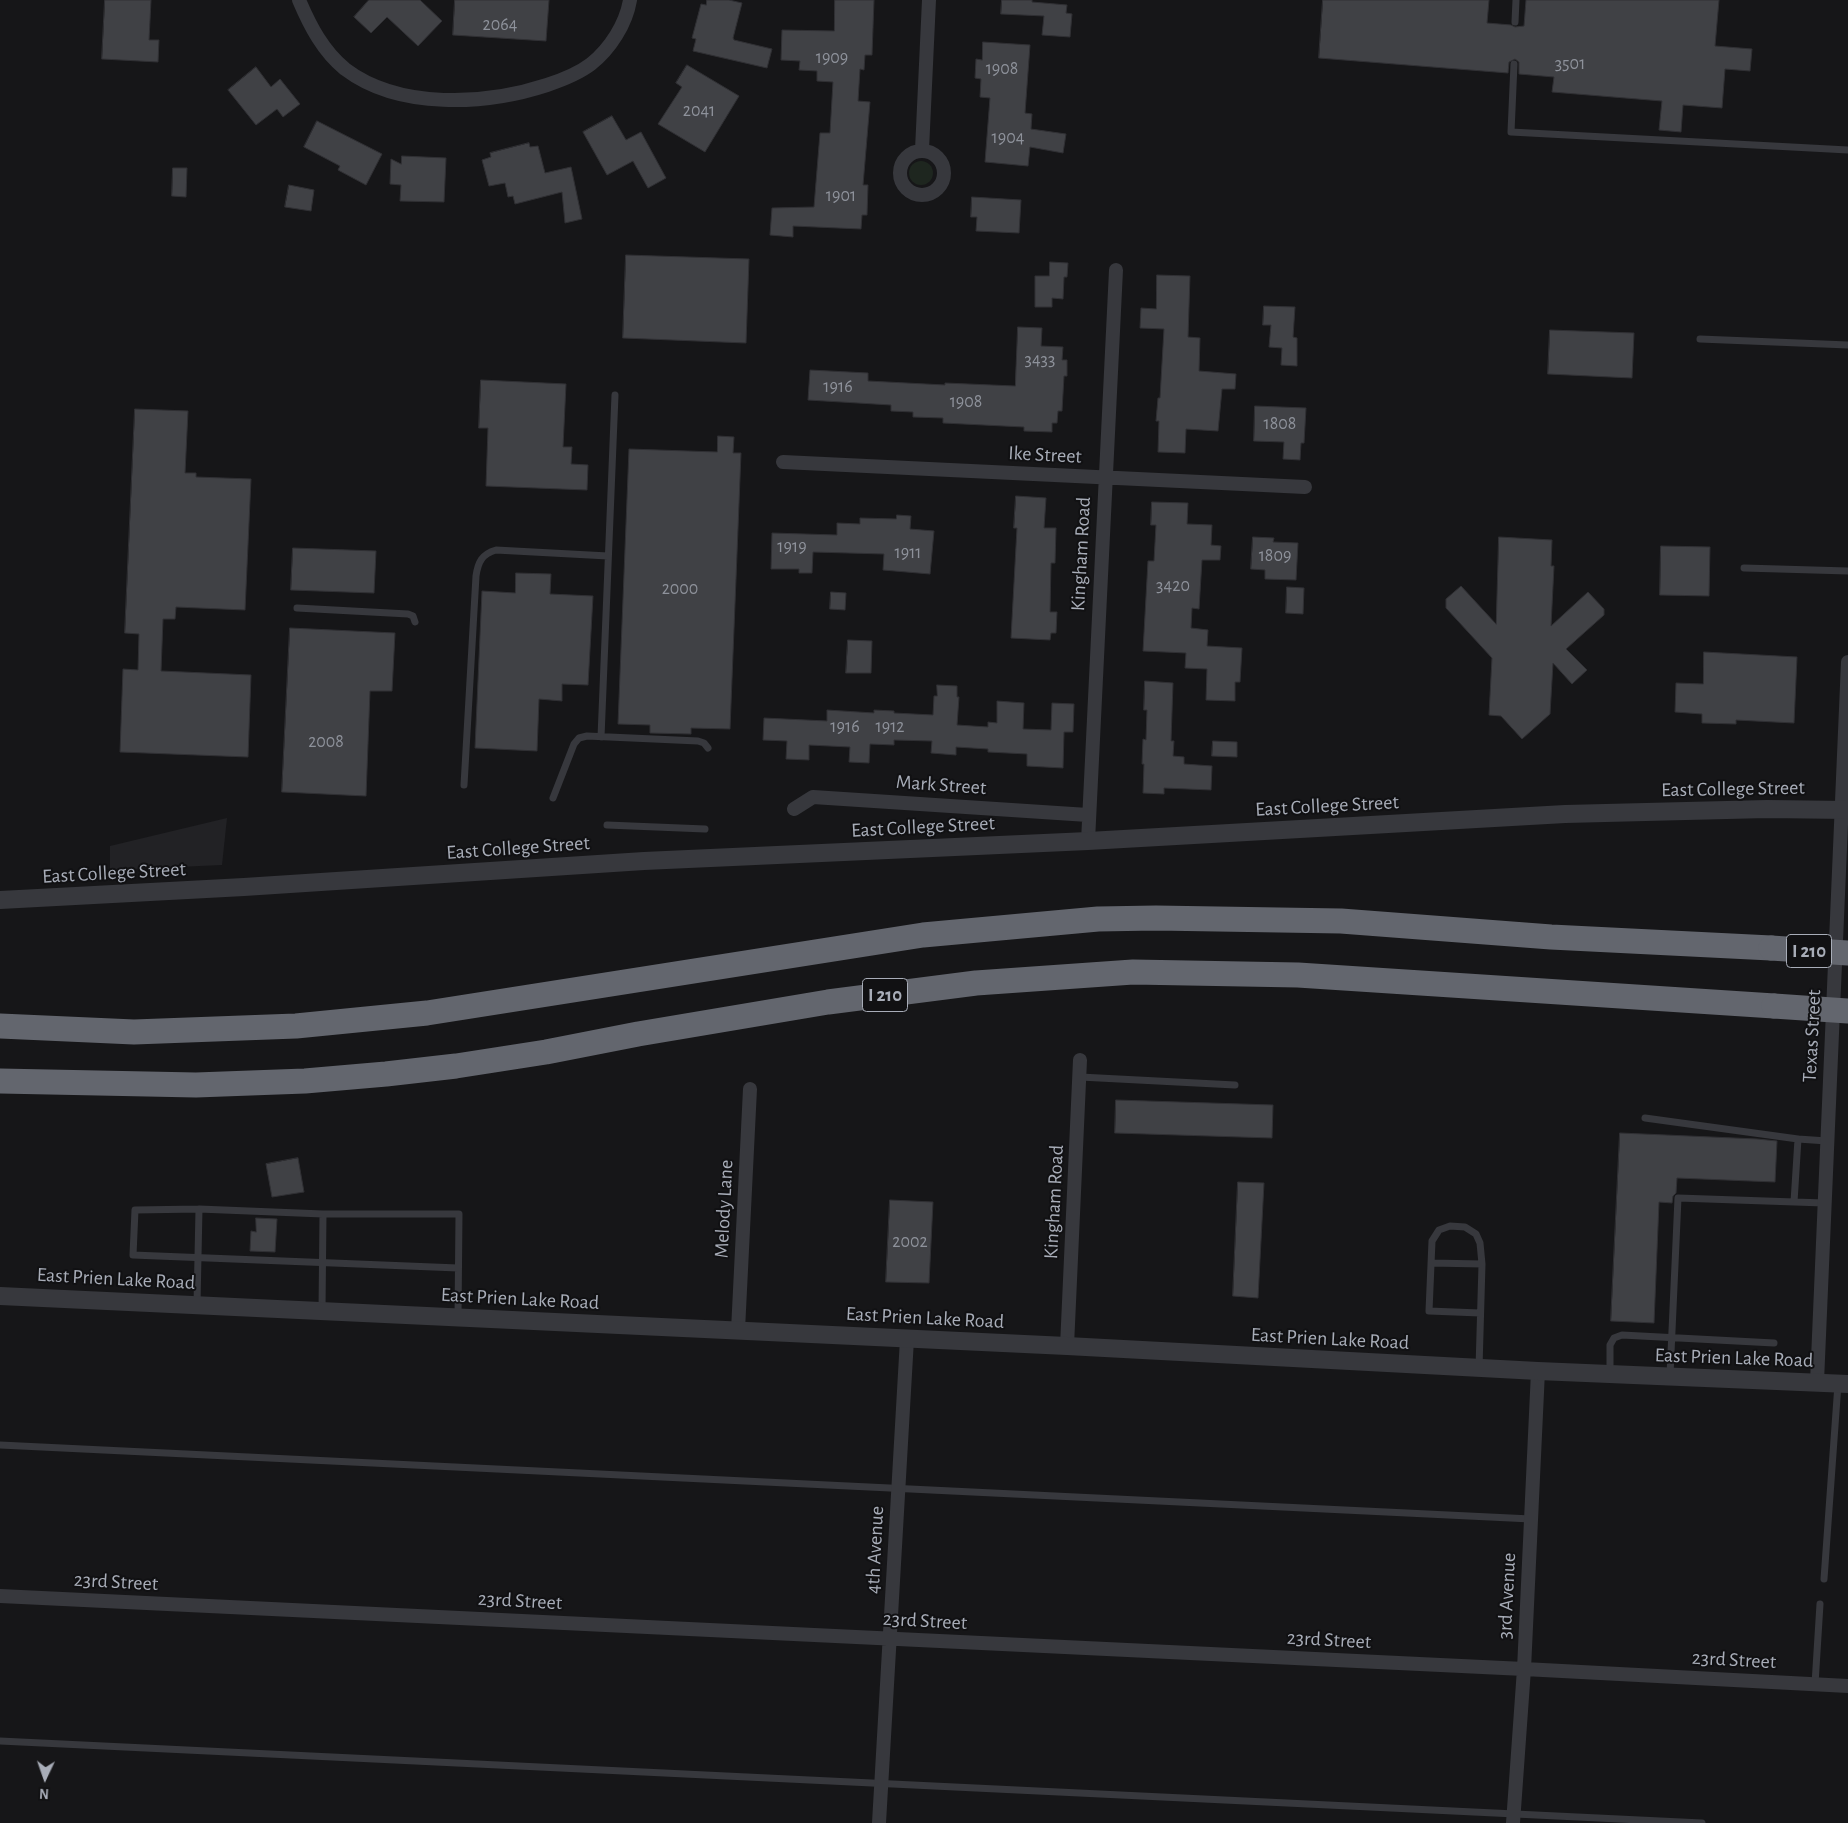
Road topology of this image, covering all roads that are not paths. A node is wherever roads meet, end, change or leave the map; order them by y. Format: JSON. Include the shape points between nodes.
{"nodes":[{"id":1,"x":299,"y":0,"type":"edge"},
{"id":2,"x":630,"y":0,"type":"edge"},
{"id":3,"x":929,"y":0,"type":"edge"},
{"id":4,"x":1516,"y":0,"type":"edge"},
{"id":5,"x":1515,"y":22,"type":"dead end"},
{"id":6,"x":1514,"y":64,"type":"dead end"},
{"id":7,"x":922,"y":150,"type":"dead end"},
{"id":8,"x":1848,"y":150,"type":"edge"},
{"id":9,"x":1116,"y":270,"type":"dead end"},
{"id":10,"x":1700,"y":339,"type":"dead end"},
{"id":11,"x":1848,"y":345,"type":"edge"},
{"id":12,"x":614,"y":395,"type":"dead end"},
{"id":13,"x":783,"y":462,"type":"dead end"},
{"id":14,"x":1105,"y":478,"type":"junction"},
{"id":15,"x":1305,"y":488,"type":"dead end"},
{"id":16,"x":608,"y":556,"type":"junction"},
{"id":17,"x":1744,"y":568,"type":"dead end"},
{"id":18,"x":1848,"y":572,"type":"edge"},
{"id":19,"x":297,"y":608,"type":"dead end"},
{"id":20,"x":415,"y":622,"type":"dead end"},
{"id":21,"x":1848,"y":662,"type":"edge"},
{"id":22,"x":1847,"y":692,"type":"edge"},
{"id":23,"x":601,"y":737,"type":"junction"},
{"id":24,"x":708,"y":748,"type":"dead end"},
{"id":25,"x":464,"y":785,"type":"dead end"},
{"id":26,"x":553,"y":798,"type":"dead end"},
{"id":27,"x":794,"y":809,"type":"dead end"},
{"id":28,"x":1845,"y":810,"type":"edge"},
{"id":29,"x":1088,"y":815,"type":"junction"},
{"id":30,"x":607,"y":824,"type":"dead end"},
{"id":31,"x":705,"y":829,"type":"dead end"},
{"id":32,"x":1088,"y":841,"type":"junction"},
{"id":33,"x":0,"y":900,"type":"edge"},
{"id":34,"x":1848,"y":953,"type":"edge"},
{"id":35,"x":1848,"y":1010,"type":"edge"},
{"id":36,"x":0,"y":1026,"type":"edge"},
{"id":37,"x":1080,"y":1060,"type":"dead end"},
{"id":38,"x":1080,"y":1077,"type":"junction"},
{"id":39,"x":0,"y":1081,"type":"edge"},
{"id":40,"x":1235,"y":1085,"type":"dead end"},
{"id":41,"x":750,"y":1089,"type":"dead end"},
{"id":42,"x":1645,"y":1118,"type":"dead end"},
{"id":43,"x":1798,"y":1139,"type":"junction"},
{"id":44,"x":1827,"y":1141,"type":"junction"},
{"id":45,"x":1794,"y":1202,"type":"junction"},
{"id":46,"x":1824,"y":1203,"type":"junction"},
{"id":47,"x":199,"y":1210,"type":"junction"},
{"id":48,"x":323,"y":1214,"type":"junction"},
{"id":49,"x":198,"y":1258,"type":"junction"},
{"id":50,"x":1431,"y":1263,"type":"junction"},
{"id":51,"x":322,"y":1264,"type":"junction"},
{"id":52,"x":1482,"y":1264,"type":"junction"},
{"id":53,"x":458,"y":1268,"type":"junction"},
{"id":54,"x":0,"y":1296,"type":"edge"},
{"id":55,"x":197,"y":1304,"type":"junction"},
{"id":56,"x":322,"y":1311,"type":"junction"},
{"id":57,"x":1480,"y":1313,"type":"junction"},
{"id":58,"x":458,"y":1317,"type":"junction"},
{"id":59,"x":738,"y":1330,"type":"junction"},
{"id":60,"x":1672,"y":1337,"type":"junction"},
{"id":61,"x":907,"y":1339,"type":"junction"},
{"id":62,"x":1774,"y":1343,"type":"dead end"},
{"id":63,"x":1067,"y":1346,"type":"junction"},
{"id":64,"x":1479,"y":1368,"type":"junction"},
{"id":65,"x":1538,"y":1371,"type":"junction"},
{"id":66,"x":1610,"y":1374,"type":"junction"},
{"id":67,"x":1670,"y":1376,"type":"junction"},
{"id":68,"x":1817,"y":1382,"type":"junction"},
{"id":69,"x":1843,"y":1384,"type":"edge"},
{"id":70,"x":0,"y":1445,"type":"edge"},
{"id":71,"x":898,"y":1490,"type":"junction"},
{"id":72,"x":1531,"y":1519,"type":"junction"},
{"id":73,"x":1824,"y":1579,"type":"dead end"},
{"id":74,"x":0,"y":1596,"type":"edge"},
{"id":75,"x":1820,"y":1604,"type":"dead end"},
{"id":76,"x":890,"y":1639,"type":"junction"},
{"id":77,"x":1524,"y":1668,"type":"junction"},
{"id":78,"x":1815,"y":1684,"type":"junction"},
{"id":79,"x":1848,"y":1686,"type":"edge"},
{"id":80,"x":0,"y":1741,"type":"edge"},
{"id":81,"x":881,"y":1784,"type":"junction"},
{"id":82,"x":1513,"y":1818,"type":"edge"},
{"id":83,"x":879,"y":1823,"type":"edge"},
{"id":84,"x":1702,"y":1823,"type":"edge"}],
"edges":[{"from":1,"to":2,"type":"street","via":[[333,58],[362,79],[395,92],[423,97],[482,100],[520,93],[579,72],[607,48],[623,22]]},
{"from":3,"to":7,"type":"street"},
{"from":4,"to":5,"type":"lane"},
{"from":6,"to":8,"type":"lane","via":[[1511,132]]},
{"from":9,"to":14,"type":"street","name":"Kingham Road"},
{"from":10,"to":11,"type":"lane"},
{"from":12,"to":16,"type":"lane"},
{"from":13,"to":14,"type":"street","name":"Ike Street"},
{"from":14,"to":15,"type":"street","name":"Ike Street"},
{"from":14,"to":29,"type":"street","name":"Kingham Road"},
{"from":16,"to":23,"type":"lane"},
{"from":16,"to":25,"type":"lane","via":[[496,550],[482,558],[476,576]]},
{"from":17,"to":18,"type":"lane"},
{"from":19,"to":20,"type":"lane","via":[[408,614]]},
{"from":21,"to":22,"type":"street","name":"Texas Street"},
{"from":22,"to":28,"type":"street","name":"Texas Street"},
{"from":23,"to":24,"type":"lane","via":[[698,741]]},
{"from":23,"to":26,"type":"lane","via":[[579,738],[574,744]]},
{"from":27,"to":29,"type":"street","name":"Mark Street","via":[[813,797]]},
{"from":28,"to":32,"type":"street","name":"East College Street","via":[[1565,814]]},
{"from":28,"to":44,"type":"street","name":"Texas Street"},
{"from":29,"to":32,"type":"street","name":"Kingham Road"},
{"from":30,"to":31,"type":"lane"},
{"from":32,"to":33,"type":"street","name":"East College Street","via":[[644,861]]},
{"from":34,"to":36,"type":"highway","number":"I 210","bridge":true,"via":[[1340,921],[1098,919],[923,935],[427,1013],[296,1026],[134,1032]]},
{"from":35,"to":39,"type":"highway","number":"I 210","bridge":true,"via":[[1298,975],[1133,972],[976,983],[828,1002],[546,1052],[386,1074],[196,1085]]},
{"from":37,"to":38,"type":"street","name":"Kingham Road"},
{"from":38,"to":40,"type":"lane"},
{"from":38,"to":63,"type":"street","name":"Kingham Road"},
{"from":41,"to":59,"type":"street","name":"Melody Lane"},
{"from":42,"to":43,"type":"lane"},
{"from":43,"to":44,"type":"lane"},
{"from":43,"to":45,"type":"lane"},
{"from":44,"to":46,"type":"street","name":"Texas Street"},
{"from":45,"to":46,"type":"lane"},
{"from":45,"to":60,"type":"lane","via":[[1678,1198]]},
{"from":46,"to":68,"type":"street","name":"Texas Street"},
{"from":47,"to":48,"type":"lane"},
{"from":47,"to":49,"type":"lane"},
{"from":47,"to":49,"type":"lane","via":[[135,1210],[133,1255]]},
{"from":48,"to":51,"type":"lane"},
{"from":48,"to":53,"type":"lane","via":[[458,1214]]},
{"from":49,"to":51,"type":"lane"},
{"from":49,"to":55,"type":"lane"},
{"from":50,"to":52,"type":"lane"},
{"from":50,"to":52,"type":"lane","via":[[1432,1241],[1439,1230],[1450,1226],[1465,1227],[1476,1234]]},
{"from":50,"to":57,"type":"lane","via":[[1428,1310]]},
{"from":51,"to":53,"type":"lane"},
{"from":51,"to":56,"type":"lane"},
{"from":52,"to":57,"type":"lane"},
{"from":53,"to":58,"type":"lane"},
{"from":54,"to":55,"type":"street","name":"East Prien Lake Road"},
{"from":55,"to":56,"type":"street","name":"East Prien Lake Road"},
{"from":56,"to":58,"type":"street","name":"East Prien Lake Road"},
{"from":57,"to":64,"type":"lane"},
{"from":58,"to":59,"type":"street","name":"East Prien Lake Road"},
{"from":59,"to":61,"type":"street","name":"East Prien Lake Road"},
{"from":60,"to":62,"type":"lane"},
{"from":60,"to":66,"type":"lane","via":[[1622,1335],[1614,1338],[1610,1345]]},
{"from":60,"to":67,"type":"lane"},
{"from":61,"to":63,"type":"street","name":"East Prien Lake Road"},
{"from":61,"to":71,"type":"street","name":"4th Avenue"},
{"from":63,"to":64,"type":"street","name":"East Prien Lake Road"},
{"from":64,"to":65,"type":"street","name":"East Prien Lake Road"},
{"from":65,"to":66,"type":"street","name":"East Prien Lake Road"},
{"from":65,"to":72,"type":"street","name":"3rd Avenue"},
{"from":66,"to":67,"type":"street","name":"East Prien Lake Road"},
{"from":67,"to":68,"type":"street","name":"East Prien Lake Road"},
{"from":68,"to":69,"type":"street","name":"East Prien Lake Road"},
{"from":69,"to":73,"type":"lane"},
{"from":70,"to":71,"type":"lane"},
{"from":71,"to":72,"type":"lane"},
{"from":71,"to":76,"type":"street","name":"4th Avenue"},
{"from":72,"to":77,"type":"street","name":"3rd Avenue"},
{"from":74,"to":76,"type":"street","name":"23rd Street"},
{"from":75,"to":78,"type":"lane"},
{"from":76,"to":77,"type":"street","name":"23rd Street"},
{"from":76,"to":81,"type":"street","name":"4th Avenue"},
{"from":77,"to":78,"type":"street","name":"23rd Street"},
{"from":77,"to":82,"type":"street","name":"3rd Avenue"},
{"from":78,"to":79,"type":"street","name":"23rd Street"},
{"from":80,"to":81,"type":"lane"},
{"from":81,"to":82,"type":"lane"},
{"from":81,"to":83,"type":"street","name":"4th Avenue"},
{"from":82,"to":84,"type":"lane"}]}
